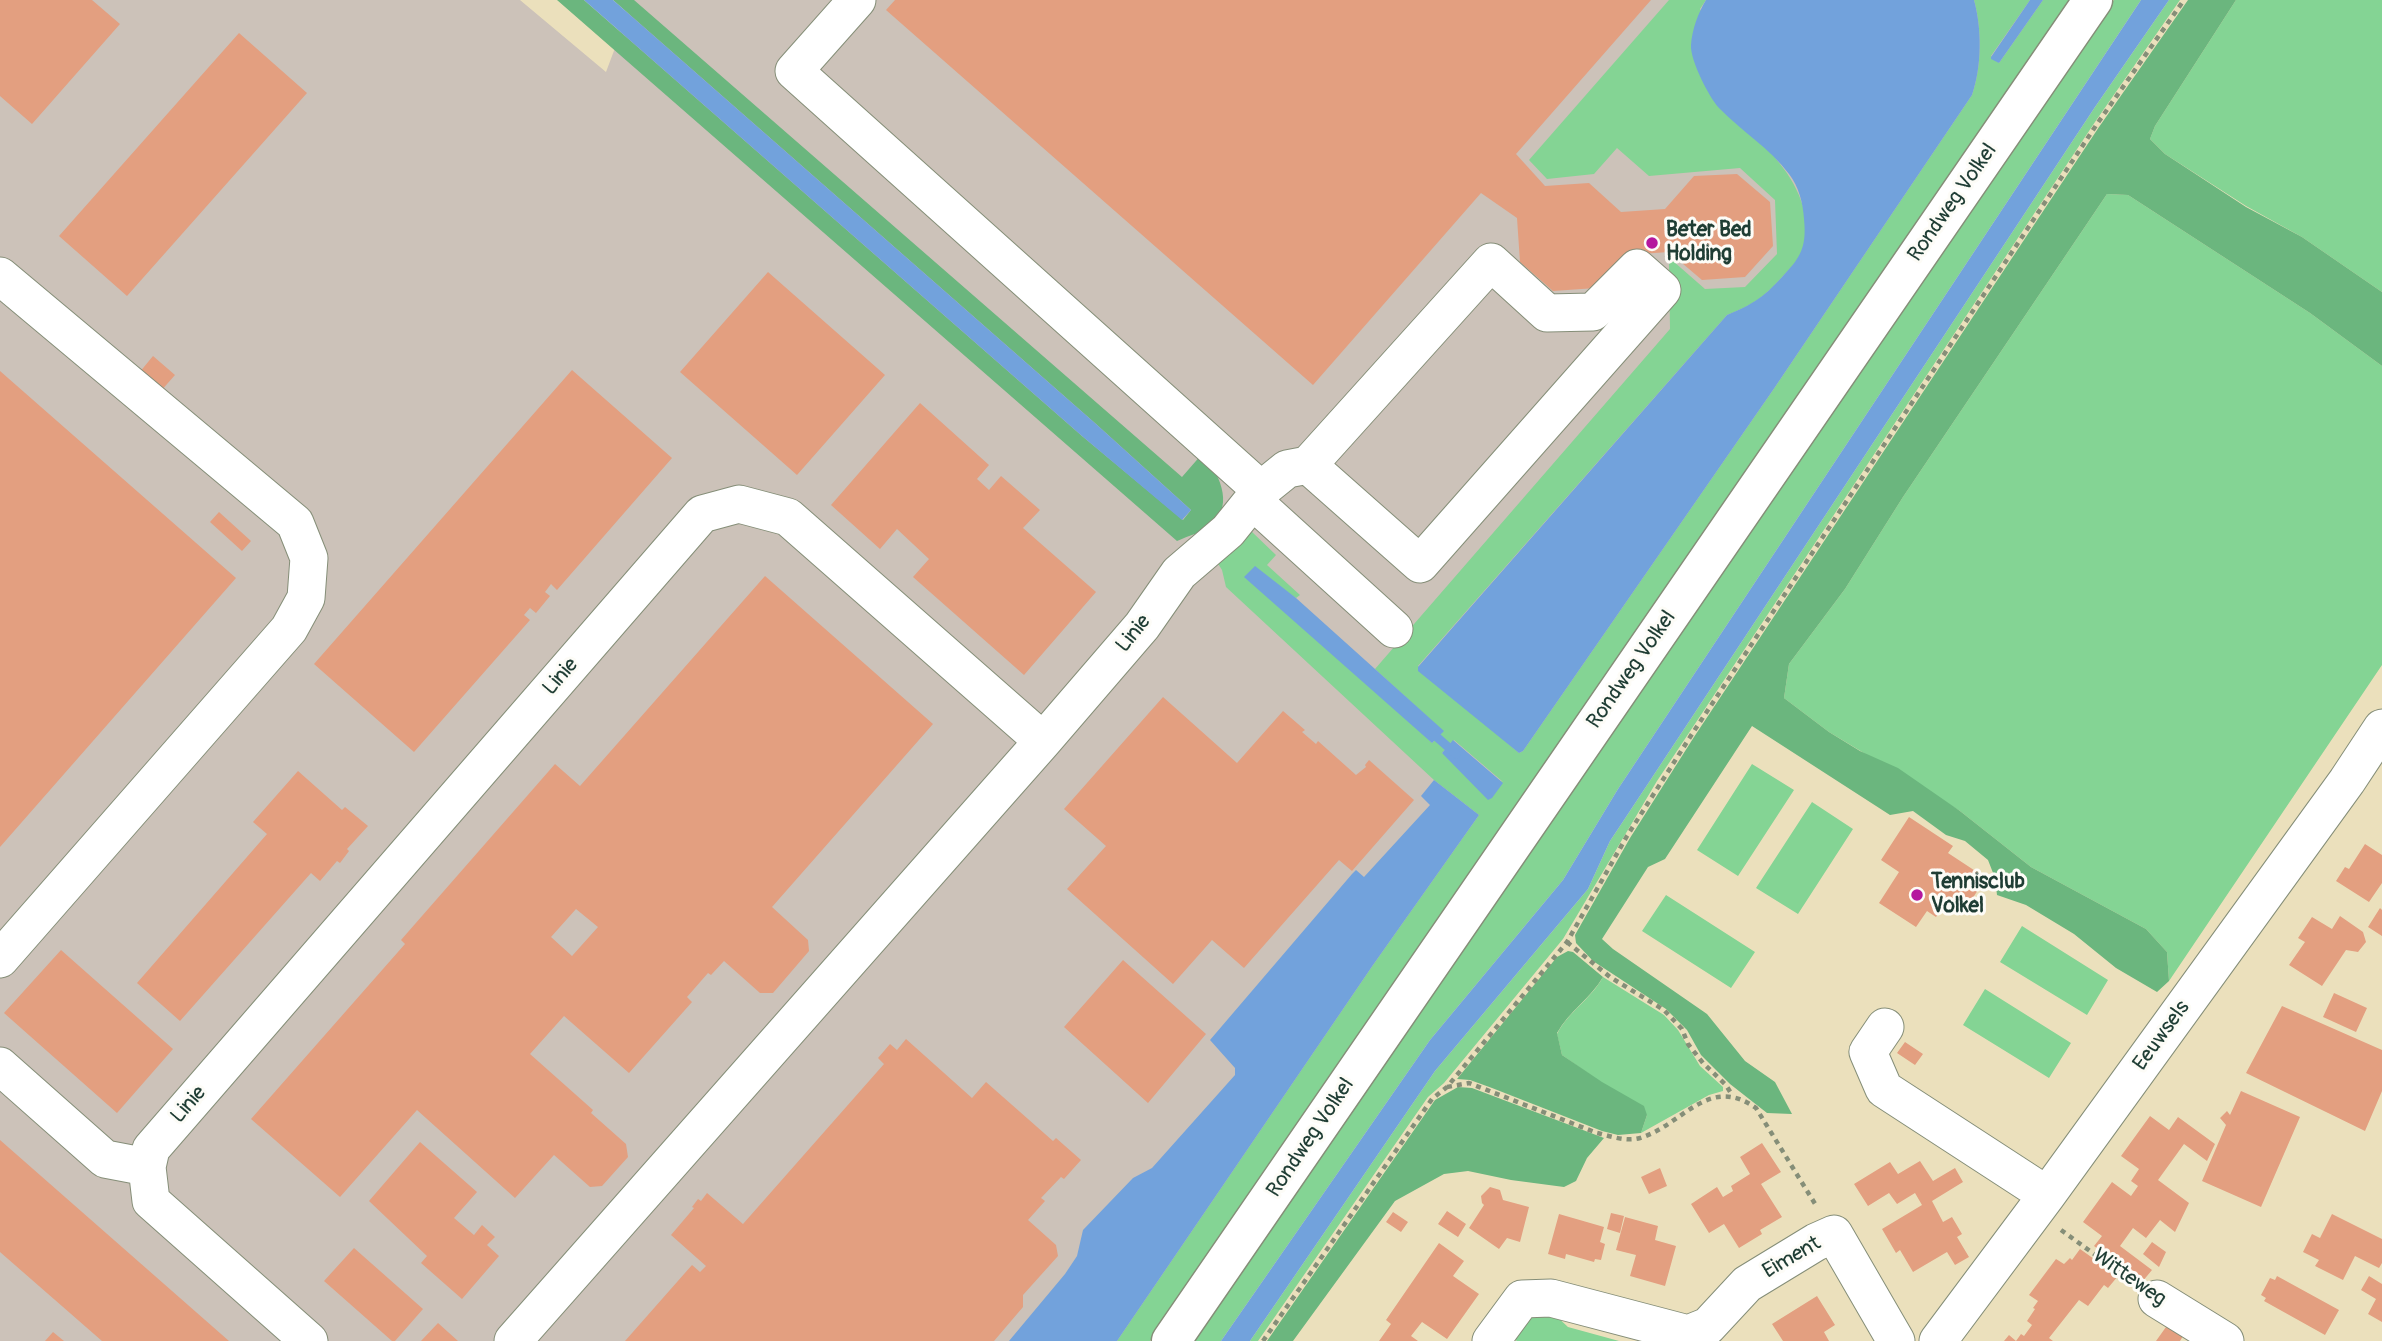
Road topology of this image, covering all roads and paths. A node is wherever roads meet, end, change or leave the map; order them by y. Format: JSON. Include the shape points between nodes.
{"nodes":[{"id":1,"x":857,"y":0,"type":"edge"},
{"id":2,"x":2093,"y":0,"type":"edge"},
{"id":3,"x":2184,"y":0,"type":"edge"},
{"id":4,"x":0,"y":276,"type":"edge"},
{"id":5,"x":1547,"y":313,"type":"junction"},
{"id":6,"x":1600,"y":359,"type":"junction"},
{"id":7,"x":1308,"y":465,"type":"junction"},
{"id":8,"x":1257,"y":495,"type":"junction"},
{"id":9,"x":1394,"y":629,"type":"dead end"},
{"id":10,"x":2382,"y":728,"type":"edge"},
{"id":11,"x":1042,"y":741,"type":"junction"},
{"id":12,"x":1567,"y":942,"type":"junction"},
{"id":13,"x":0,"y":959,"type":"edge"},
{"id":14,"x":1885,"y":1027,"type":"dead end"},
{"id":15,"x":0,"y":1066,"type":"edge"},
{"id":16,"x":1447,"y":1087,"type":"junction"},
{"id":17,"x":1732,"y":1096,"type":"junction"},
{"id":18,"x":147,"y":1167,"type":"junction"},
{"id":19,"x":2041,"y":1203,"type":"junction"},
{"id":20,"x":1834,"y":1234,"type":"junction"},
{"id":21,"x":2157,"y":1299,"type":"joint"},
{"id":22,"x":523,"y":1337,"type":"edge"},
{"id":23,"x":1687,"y":1337,"type":"edge"},
{"id":24,"x":309,"y":1341,"type":"edge"},
{"id":25,"x":1171,"y":1341,"type":"edge"},
{"id":26,"x":1263,"y":1341,"type":"edge"},
{"id":27,"x":1491,"y":1341,"type":"edge"},
{"id":28,"x":1896,"y":1341,"type":"edge"},
{"id":29,"x":1938,"y":1341,"type":"edge"},
{"id":30,"x":2225,"y":1341,"type":"edge"}],
"edges":[{"from":1,"to":8,"type":"street","via":[[794,71]]},
{"from":2,"to":25,"type":"main road","name":"Rondweg Volkel"},
{"from":3,"to":12,"type":"path","via":[[1692,734]]},
{"from":4,"to":13,"type":"street","via":[[295,523],[309,558],[306,598],[289,629]]},
{"from":5,"to":6,"type":"street"},
{"from":5,"to":6,"type":"street","via":[[1592,312],[1637,268],[1662,290]]},
{"from":5,"to":7,"type":"street","via":[[1491,262]]},
{"from":6,"to":7,"type":"street","via":[[1420,564]]},
{"from":7,"to":8,"type":"street","name":"Linie","via":[[1287,469]]},
{"from":8,"to":9,"type":"street"},
{"from":8,"to":11,"type":"street","name":"Linie","via":[[1228,531],[1179,573],[1142,626]]},
{"from":10,"to":19,"type":"street","name":"Eeuwsels"},
{"from":11,"to":18,"type":"street","name":"Linie","via":[[788,517],[739,504],[702,514],[151,1149]]},
{"from":11,"to":22,"type":"street","name":"Linie"},
{"from":12,"to":16,"type":"path"},
{"from":12,"to":17,"type":"path","via":[[1610,977],[1664,1010]]},
{"from":14,"to":19,"type":"street","via":[[1868,1052],[1884,1089]]},
{"from":15,"to":18,"type":"street","via":[[105,1159]]},
{"from":16,"to":17,"type":"path","via":[[1469,1083],[1616,1138],[1638,1138],[1706,1099]]},
{"from":16,"to":26,"type":"path","via":[[1432,1099]]},
{"from":17,"to":20,"type":"path","via":[[1756,1108]]},
{"from":18,"to":24,"type":"street","via":[[151,1201]]},
{"from":19,"to":21,"type":"path","name":"Witteweg"},
{"from":19,"to":29,"type":"street","name":"Eeuwsels"},
{"from":20,"to":23,"type":"street","name":"Eiment","via":[[1747,1284],[1708,1326]]},
{"from":20,"to":28,"type":"street","name":"Eiment"},
{"from":21,"to":30,"type":"street","name":"Witteweg"},
{"from":23,"to":27,"type":"street","name":"Eiment","via":[[1551,1298],[1522,1299]]}]}
